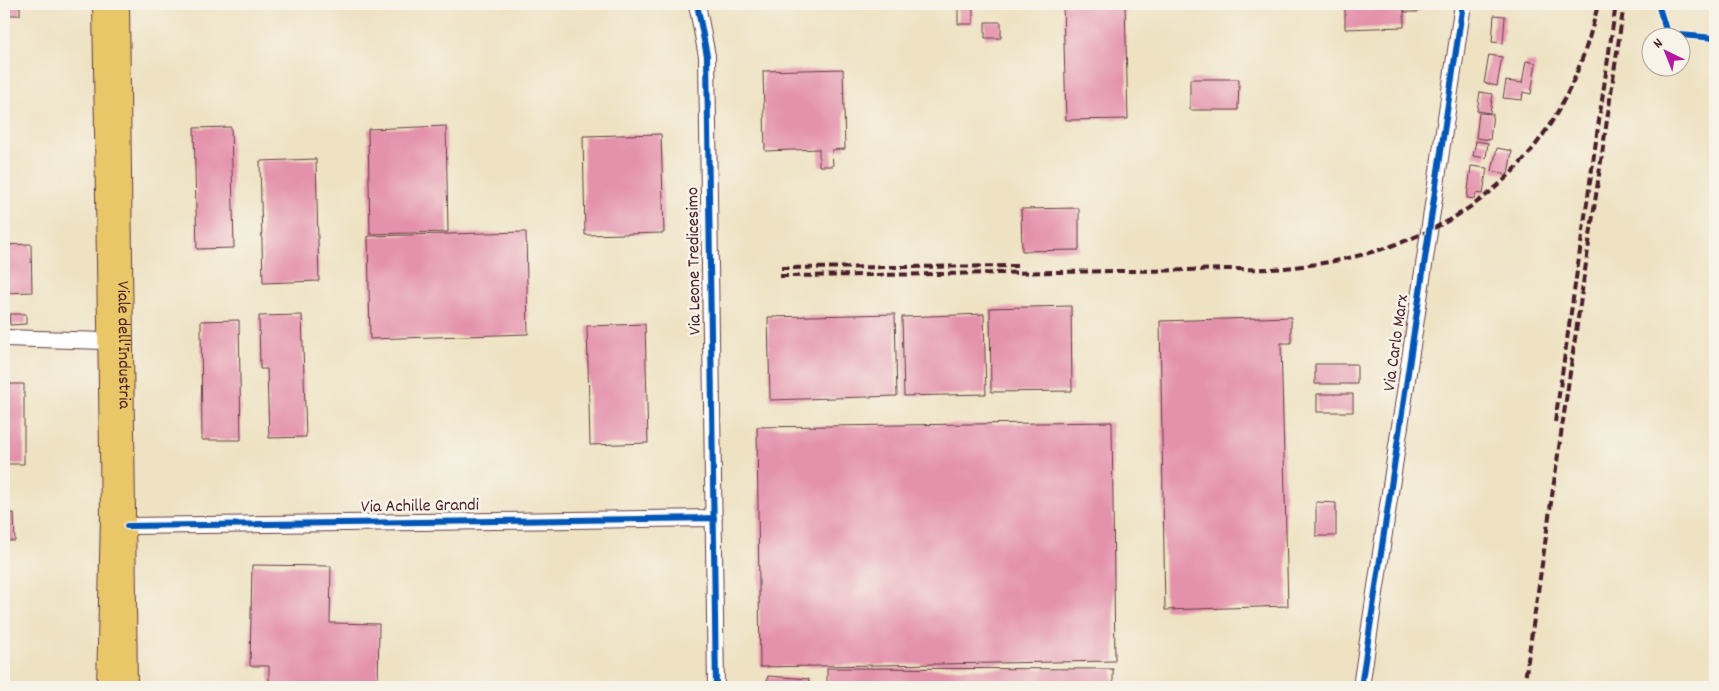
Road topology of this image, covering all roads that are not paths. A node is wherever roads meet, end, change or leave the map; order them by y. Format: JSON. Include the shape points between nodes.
{"nodes":[{"id":1,"x":103,"y":4,"type":"edge"},
{"id":2,"x":119,"y":4,"type":"edge"},
{"id":3,"x":697,"y":4,"type":"edge"},
{"id":4,"x":1463,"y":4,"type":"edge"},
{"id":5,"x":4,"y":338,"type":"edge"},
{"id":6,"x":106,"y":341,"type":"junction"},
{"id":7,"x":714,"y":518,"type":"junction"},
{"id":8,"x":127,"y":526,"type":"junction"},
{"id":9,"x":107,"y":687,"type":"edge"},
{"id":10,"x":127,"y":687,"type":"edge"},
{"id":11,"x":716,"y":687,"type":"edge"},
{"id":12,"x":1361,"y":687,"type":"edge"}],
"edges":[{"from":1,"to":6,"type":"main road","name":"Viale dell'Industria"},
{"from":2,"to":8,"type":"main road","name":"Viale dell'Industria"},
{"from":3,"to":7,"type":"street","name":"Via Leone Tredicesimo","via":[[707,56]]},
{"from":4,"to":12,"type":"street","name":"Via Carlo Marx"},
{"from":5,"to":6,"type":"street","name":"Viale dell'Industria"},
{"from":6,"to":9,"type":"main road","name":"Viale dell'Industria","via":[[110,516]]},
{"from":7,"to":8,"type":"street","name":"Via Achille Grandi"},
{"from":7,"to":11,"type":"street","name":"Via Leone Tredicesimo"},
{"from":8,"to":10,"type":"main road","name":"Viale dell'Industria"}]}
